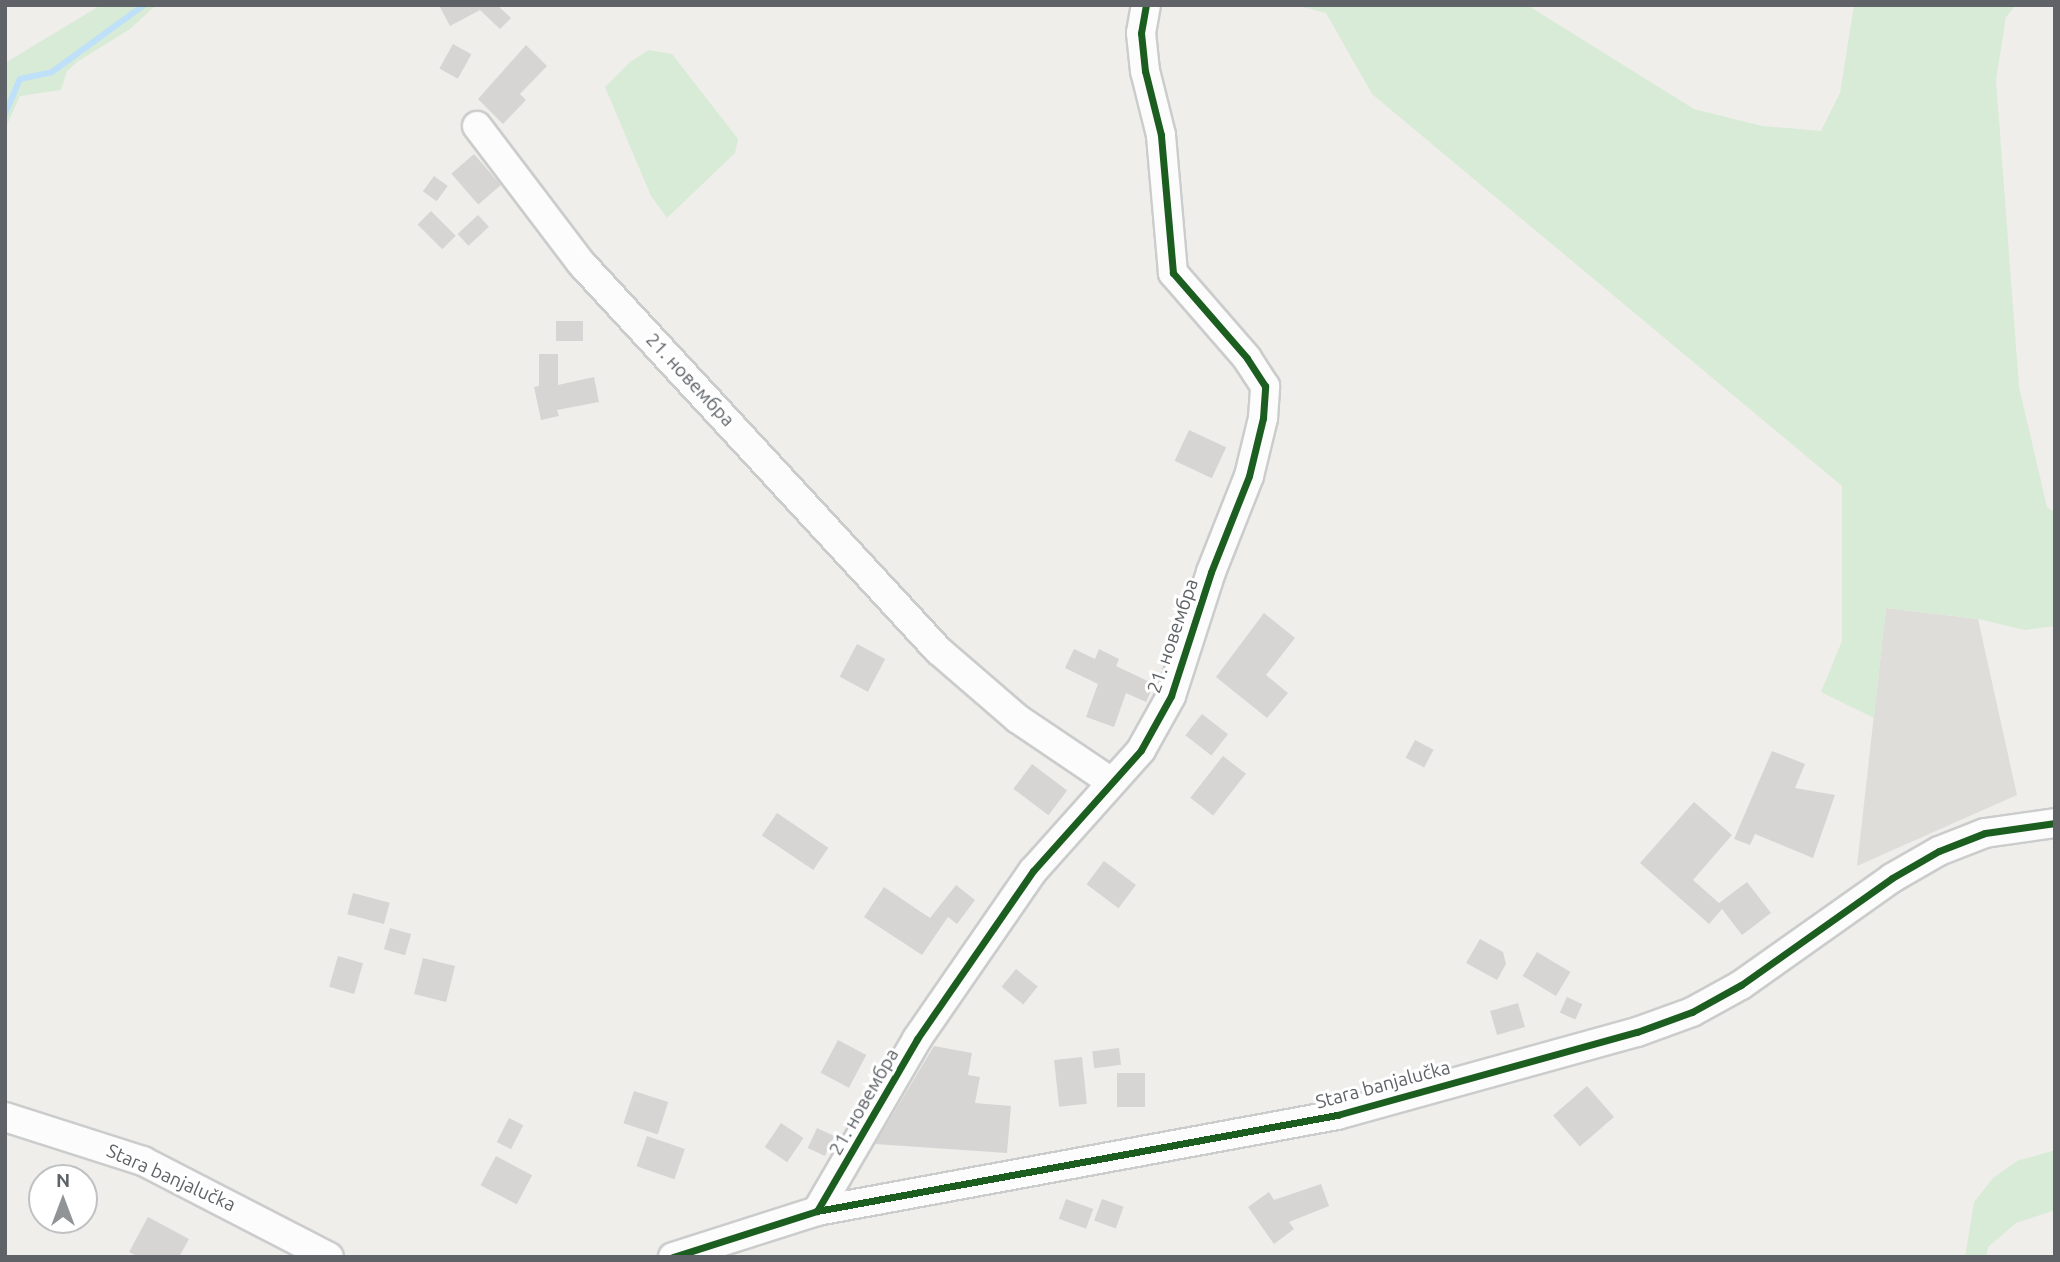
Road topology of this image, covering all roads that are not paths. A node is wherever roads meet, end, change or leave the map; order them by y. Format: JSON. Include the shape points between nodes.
{"nodes":[{"id":1,"x":1146,"y":5,"type":"edge"},
{"id":2,"x":477,"y":126,"type":"dead end"},
{"id":3,"x":1110,"y":781,"type":"junction"},
{"id":4,"x":2055,"y":823,"type":"edge"},
{"id":5,"x":5,"y":1117,"type":"edge"},
{"id":6,"x":817,"y":1211,"type":"junction"},
{"id":7,"x":329,"y":1257,"type":"edge"},
{"id":8,"x":673,"y":1257,"type":"edge"}],
"edges":[{"from":1,"to":3,"type":"street","name":"21. новембра","via":[[1141,33],[1161,135],[1173,272],[1265,386],[1263,418],[1249,476],[1211,572],[1171,696],[1141,750]]},
{"from":2,"to":3,"type":"street","name":"21. новембра","via":[[581,263],[938,650],[1018,719]]},
{"from":3,"to":6,"type":"street","name":"21. новембра","via":[[1033,871],[974,955],[917,1039]]},
{"from":4,"to":6,"type":"street","name":"Stara banjalučka","via":[[1985,833],[1939,851],[1892,878],[1741,985],[1692,1012],[1637,1032],[1337,1115],[1156,1152]]},
{"from":5,"to":7,"type":"street","name":"Stara banjalučka","via":[[143,1161]]},
{"from":6,"to":8,"type":"street","name":"Stara banjalučka"}]}
